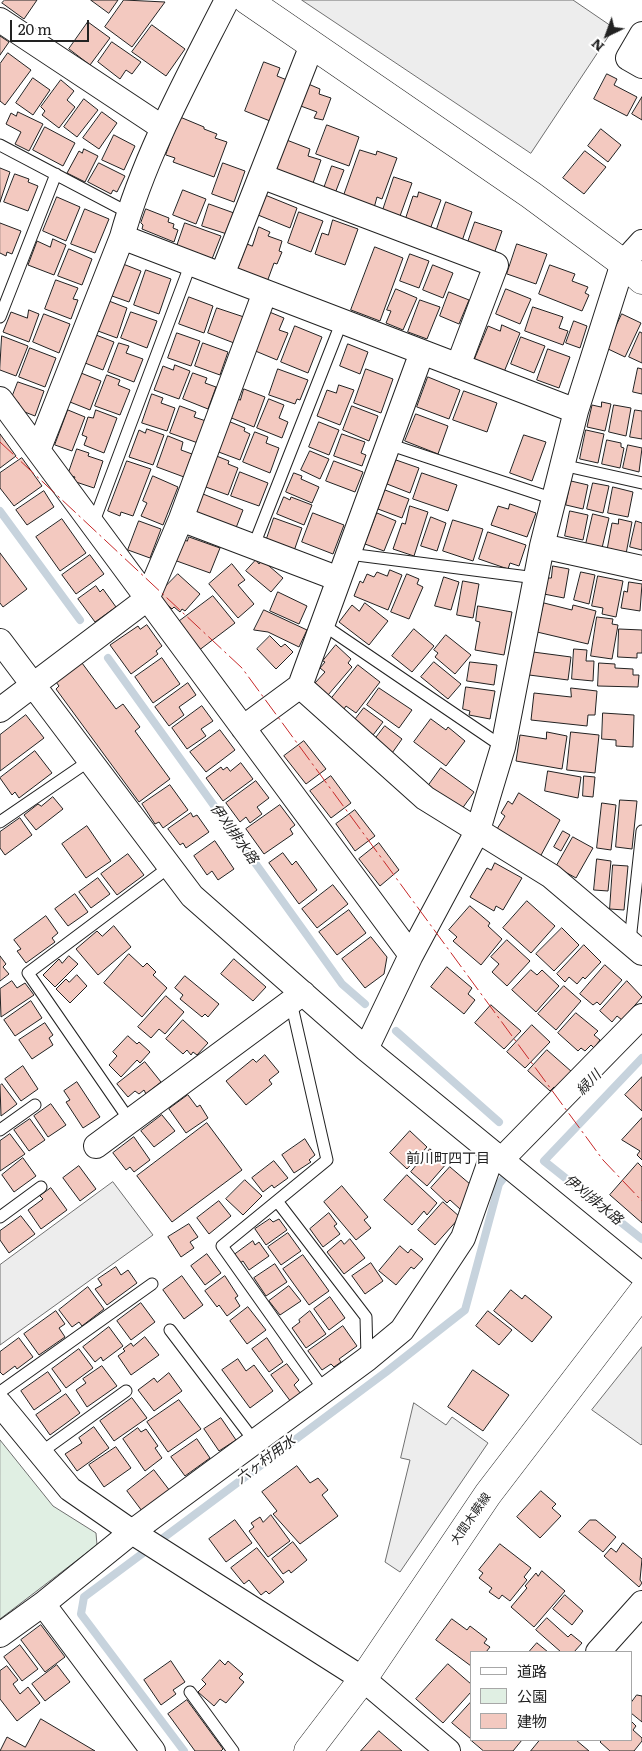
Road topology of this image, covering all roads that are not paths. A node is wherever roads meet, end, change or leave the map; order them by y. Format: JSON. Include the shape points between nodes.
{"nodes":[{"id":1,"x":227,"y":0,"type":"edge"},
{"id":2,"x":247,"y":0,"type":"edge"},
{"id":3,"x":0,"y":20,"type":"edge"},
{"id":4,"x":642,"y":34,"type":"edge"},
{"id":5,"x":312,"y":45,"type":"junction"},
{"id":6,"x":642,"y":66,"type":"edge"},
{"id":7,"x":163,"y":128,"type":"junction"},
{"id":8,"x":0,"y":145,"type":"edge"},
{"id":9,"x":56,"y":174,"type":"junction"},
{"id":10,"x":261,"y":176,"type":"junction"},
{"id":11,"x":129,"y":213,"type":"junction"},
{"id":12,"x":122,"y":237,"type":"junction"},
{"id":13,"x":642,"y":242,"type":"edge"},
{"id":14,"x":191,"y":263,"type":"junction"},
{"id":15,"x":633,"y":271,"type":"edge"},
{"id":16,"x":222,"y":275,"type":"junction"},
{"id":17,"x":265,"y":292,"type":"junction"},
{"id":18,"x":0,"y":317,"type":"edge"},
{"id":19,"x":342,"y":321,"type":"junction"},
{"id":20,"x":422,"y":352,"type":"junction"},
{"id":21,"x":458,"y":366,"type":"junction"},
{"id":22,"x":0,"y":399,"type":"edge"},
{"id":23,"x":576,"y":411,"type":"junction"},
{"id":24,"x":388,"y":444,"type":"junction"},
{"id":25,"x":38,"y":448,"type":"junction"},
{"id":26,"x":562,"y":465,"type":"junction"},
{"id":27,"x":642,"y":483,"type":"edge"},
{"id":28,"x":554,"y":499,"type":"junction"},
{"id":29,"x":181,"y":519,"type":"junction"},
{"id":30,"x":93,"y":524,"type":"junction"},
{"id":31,"x":254,"y":545,"type":"junction"},
{"id":32,"x":542,"y":546,"type":"junction"},
{"id":33,"x":349,"y":554,"type":"junction"},
{"id":34,"x":642,"y":568,"type":"edge"},
{"id":35,"x":536,"y":578,"type":"junction"},
{"id":36,"x":339,"y":579,"type":"junction"},
{"id":37,"x":147,"y":599,"type":"junction"},
{"id":38,"x":322,"y":624,"type":"junction"},
{"id":39,"x":0,"y":641,"type":"edge"},
{"id":40,"x":33,"y":685,"type":"junction"},
{"id":41,"x":300,"y":686,"type":"junction"},
{"id":42,"x":0,"y":710,"type":"edge"},
{"id":43,"x":242,"y":728,"type":"junction"},
{"id":44,"x":503,"y":747,"type":"junction"},
{"id":45,"x":89,"y":761,"type":"junction"},
{"id":46,"x":0,"y":822,"type":"edge"},
{"id":47,"x":478,"y":830,"type":"junction"},
{"id":48,"x":642,"y":831,"type":"edge"},
{"id":49,"x":168,"y":868,"type":"junction"},
{"id":50,"x":636,"y":947,"type":"edge"},
{"id":51,"x":411,"y":955,"type":"junction"},
{"id":52,"x":297,"y":997,"type":"junction"},
{"id":53,"x":642,"y":1016,"type":"edge"},
{"id":54,"x":376,"y":1028,"type":"junction"},
{"id":55,"x":35,"y":1105,"type":"dead end"},
{"id":56,"x":130,"y":1121,"type":"junction"},
{"id":57,"x":0,"y":1130,"type":"edge"},
{"id":58,"x":96,"y":1146,"type":"dead end"},
{"id":59,"x":497,"y":1157,"type":"junction"},
{"id":60,"x":41,"y":1187,"type":"dead end"},
{"id":61,"x":277,"y":1201,"type":"junction"},
{"id":62,"x":0,"y":1217,"type":"edge"},
{"id":63,"x":642,"y":1275,"type":"edge"},
{"id":64,"x":152,"y":1284,"type":"dead end"},
{"id":65,"x":642,"y":1293,"type":"edge"},
{"id":66,"x":170,"y":1330,"type":"dead end"},
{"id":67,"x":367,"y":1359,"type":"junction"},
{"id":68,"x":324,"y":1390,"type":"junction"},
{"id":69,"x":126,"y":1391,"type":"dead end"},
{"id":70,"x":0,"y":1392,"type":"edge"},
{"id":71,"x":0,"y":1404,"type":"edge"},
{"id":72,"x":255,"y":1442,"type":"junction"},
{"id":73,"x":40,"y":1452,"type":"junction"},
{"id":74,"x":132,"y":1532,"type":"junction"},
{"id":75,"x":642,"y":1603,"type":"edge"},
{"id":76,"x":43,"y":1604,"type":"junction"},
{"id":77,"x":0,"y":1635,"type":"edge"},
{"id":78,"x":599,"y":1651,"type":"edge"},
{"id":79,"x":363,"y":1679,"type":"junction"},
{"id":80,"x":190,"y":1692,"type":"dead end"},
{"id":81,"x":153,"y":1751,"type":"edge"},
{"id":82,"x":232,"y":1751,"type":"edge"},
{"id":83,"x":308,"y":1751,"type":"edge"},
{"id":84,"x":448,"y":1751,"type":"edge"}],
"edges":[{"from":1,"to":7,"type":"street"},
{"from":2,"to":5,"type":"main road"},
{"from":3,"to":7,"type":"street"},
{"from":4,"to":6,"type":"street","via":[[628,58]]},
{"from":5,"to":10,"type":"street"},
{"from":5,"to":15,"type":"main road","via":[[531,194]]},
{"from":7,"to":11,"type":"street"},
{"from":8,"to":9,"type":"lane"},
{"from":9,"to":11,"type":"lane"},
{"from":9,"to":18,"type":"lane"},
{"from":10,"to":16,"type":"street"},
{"from":10,"to":21,"type":"street","via":[[496,265]]},
{"from":11,"to":12,"type":"street"},
{"from":12,"to":14,"type":"street"},
{"from":12,"to":25,"type":"street"},
{"from":13,"to":15,"type":"street"},
{"from":14,"to":16,"type":"street"},
{"from":14,"to":30,"type":"lane"},
{"from":15,"to":23,"type":"street"},
{"from":16,"to":17,"type":"street"},
{"from":17,"to":19,"type":"street"},
{"from":17,"to":29,"type":"street"},
{"from":19,"to":20,"type":"street"},
{"from":19,"to":31,"type":"lane"},
{"from":20,"to":21,"type":"street"},
{"from":20,"to":24,"type":"street"},
{"from":21,"to":23,"type":"street"},
{"from":22,"to":25,"type":"street"},
{"from":23,"to":26,"type":"street"},
{"from":24,"to":28,"type":"lane"},
{"from":24,"to":33,"type":"street"},
{"from":25,"to":30,"type":"street"},
{"from":26,"to":27,"type":"lane"},
{"from":26,"to":28,"type":"street"},
{"from":28,"to":32,"type":"street"},
{"from":29,"to":31,"type":"street"},
{"from":29,"to":37,"type":"street"},
{"from":30,"to":37,"type":"street"},
{"from":31,"to":36,"type":"street"},
{"from":32,"to":34,"type":"street"},
{"from":32,"to":35,"type":"street"},
{"from":33,"to":35,"type":"lane"},
{"from":33,"to":36,"type":"street"},
{"from":35,"to":44,"type":"street"},
{"from":36,"to":38,"type":"street"},
{"from":37,"to":40,"type":"street"},
{"from":37,"to":43,"type":"street"},
{"from":38,"to":41,"type":"street"},
{"from":38,"to":44,"type":"lane"},
{"from":39,"to":40,"type":"street"},
{"from":40,"to":42,"type":"street"},
{"from":40,"to":45,"type":"street"},
{"from":41,"to":43,"type":"street"},
{"from":41,"to":47,"type":"street","via":[[425,798]]},
{"from":43,"to":51,"type":"street"},
{"from":44,"to":47,"type":"street"},
{"from":45,"to":46,"type":"lane"},
{"from":45,"to":49,"type":"street"},
{"from":47,"to":50,"type":"street","via":[[550,876]]},
{"from":47,"to":51,"type":"street"},
{"from":48,"to":50,"type":"lane"},
{"from":49,"to":52,"type":"street","via":[[192,896]]},
{"from":49,"to":56,"type":"lane","via":[[28,973]]},
{"from":51,"to":54,"type":"street"},
{"from":52,"to":54,"type":"street"},
{"from":52,"to":56,"type":"street"},
{"from":52,"to":61,"type":"lane","via":[[327,1160]]},
{"from":53,"to":59,"type":"street"},
{"from":54,"to":59,"type":"street"},
{"from":55,"to":57,"type":"lane"},
{"from":56,"to":58,"type":"street"},
{"from":59,"to":63,"type":"street"},
{"from":59,"to":67,"type":"street","via":[[463,1238],[402,1330]]},
{"from":60,"to":62,"type":"lane"},
{"from":61,"to":67,"type":"lane","via":[[366,1317]]},
{"from":61,"to":68,"type":"lane","via":[[222,1246]]},
{"from":64,"to":70,"type":"lane"},
{"from":65,"to":79,"type":"main road","name":"大間木蕨線","via":[[488,1494]]},
{"from":66,"to":72,"type":"lane"},
{"from":67,"to":68,"type":"street"},
{"from":68,"to":72,"type":"street"},
{"from":69,"to":73,"type":"lane"},
{"from":71,"to":73,"type":"street"},
{"from":72,"to":74,"type":"street"},
{"from":73,"to":74,"type":"street","via":[[70,1489]]},
{"from":74,"to":76,"type":"street"},
{"from":74,"to":79,"type":"street"},
{"from":75,"to":78,"type":"street"},
{"from":76,"to":77,"type":"street"},
{"from":76,"to":81,"type":"street"},
{"from":79,"to":83,"type":"main road","name":"大間木蕨線"},
{"from":79,"to":84,"type":"street"},
{"from":80,"to":82,"type":"lane"}]}
